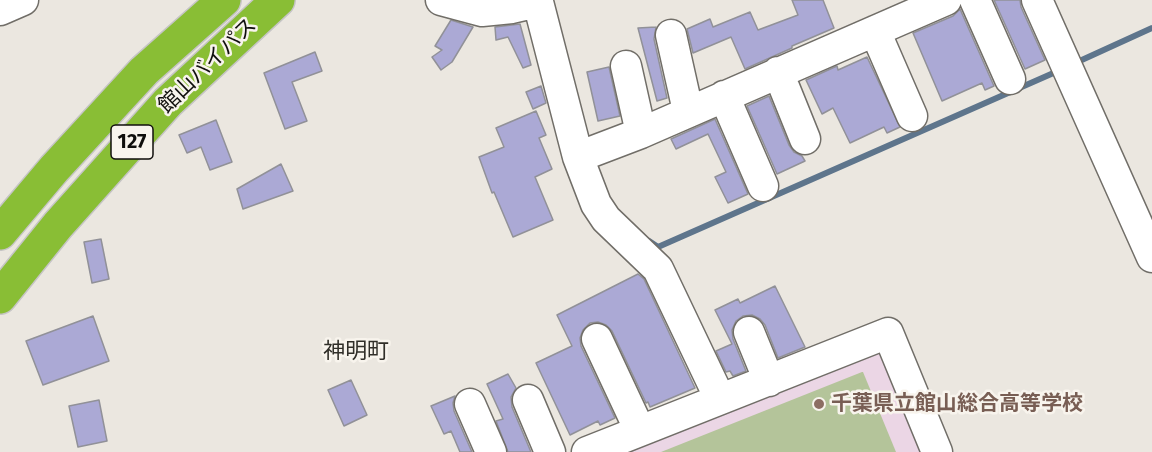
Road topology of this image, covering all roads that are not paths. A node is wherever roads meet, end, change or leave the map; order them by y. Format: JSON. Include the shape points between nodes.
{"nodes":[{"id":1,"x":23,"y":0,"type":"edge"},
{"id":2,"x":224,"y":0,"type":"edge"},
{"id":3,"x":278,"y":0,"type":"edge"},
{"id":4,"x":441,"y":0,"type":"edge"},
{"id":5,"x":946,"y":0,"type":"edge"},
{"id":6,"x":975,"y":0,"type":"edge"},
{"id":7,"x":1037,"y":0,"type":"edge"},
{"id":8,"x":0,"y":10,"type":"edge"},
{"id":9,"x":875,"y":31,"type":"junction"},
{"id":10,"x":671,"y":35,"type":"dead end"},
{"id":11,"x":626,"y":66,"type":"dead end"},
{"id":12,"x":778,"y":72,"type":"junction"},
{"id":13,"x":1010,"y":79,"type":"dead end"},
{"id":14,"x":724,"y":96,"type":"junction"},
{"id":15,"x":688,"y":111,"type":"junction"},
{"id":16,"x":912,"y":116,"type":"dead end"},
{"id":17,"x":641,"y":133,"type":"junction"},
{"id":18,"x":805,"y":139,"type":"dead end"},
{"id":19,"x":578,"y":157,"type":"junction"},
{"id":20,"x":762,"y":186,"type":"dead end"},
{"id":21,"x":0,"y":233,"type":"edge"},
{"id":22,"x":1152,"y":256,"type":"edge"},
{"id":23,"x":0,"y":297,"type":"edge"},
{"id":24,"x":749,"y":332,"type":"dead end"},
{"id":25,"x":597,"y":339,"type":"dead end"},
{"id":26,"x":769,"y":381,"type":"junction"},
{"id":27,"x":720,"y":399,"type":"junction"},
{"id":28,"x":528,"y":400,"type":"dead end"},
{"id":29,"x":470,"y":404,"type":"dead end"},
{"id":30,"x":640,"y":431,"type":"junction"},
{"id":31,"x":491,"y":452,"type":"edge"},
{"id":32,"x":550,"y":452,"type":"edge"},
{"id":33,"x":587,"y":452,"type":"edge"},
{"id":34,"x":937,"y":452,"type":"edge"}],
"edges":[{"from":1,"to":8,"type":"street"},
{"from":2,"to":21,"type":"highway","name":"館山バイパス","number":"127","via":[[144,71]]},
{"from":3,"to":23,"type":"highway","name":"館山バイパス","number":"127","via":[[168,102],[58,225]]},
{"from":4,"to":19,"type":"street","via":[[482,11],[538,2]]},
{"from":5,"to":9,"type":"street"},
{"from":6,"to":13,"type":"street"},
{"from":7,"to":22,"type":"street"},
{"from":9,"to":12,"type":"street"},
{"from":9,"to":16,"type":"street"},
{"from":10,"to":15,"type":"street"},
{"from":11,"to":17,"type":"street"},
{"from":12,"to":14,"type":"street"},
{"from":12,"to":18,"type":"street"},
{"from":14,"to":15,"type":"street"},
{"from":14,"to":20,"type":"street"},
{"from":15,"to":17,"type":"street"},
{"from":17,"to":19,"type":"street"},
{"from":19,"to":27,"type":"street","via":[[600,212],[658,269]]},
{"from":24,"to":26,"type":"street"},
{"from":25,"to":30,"type":"street"},
{"from":26,"to":27,"type":"street"},
{"from":26,"to":34,"type":"street","via":[[888,333]]},
{"from":27,"to":30,"type":"street"},
{"from":28,"to":32,"type":"street"},
{"from":29,"to":31,"type":"street"},
{"from":30,"to":33,"type":"street"}]}
